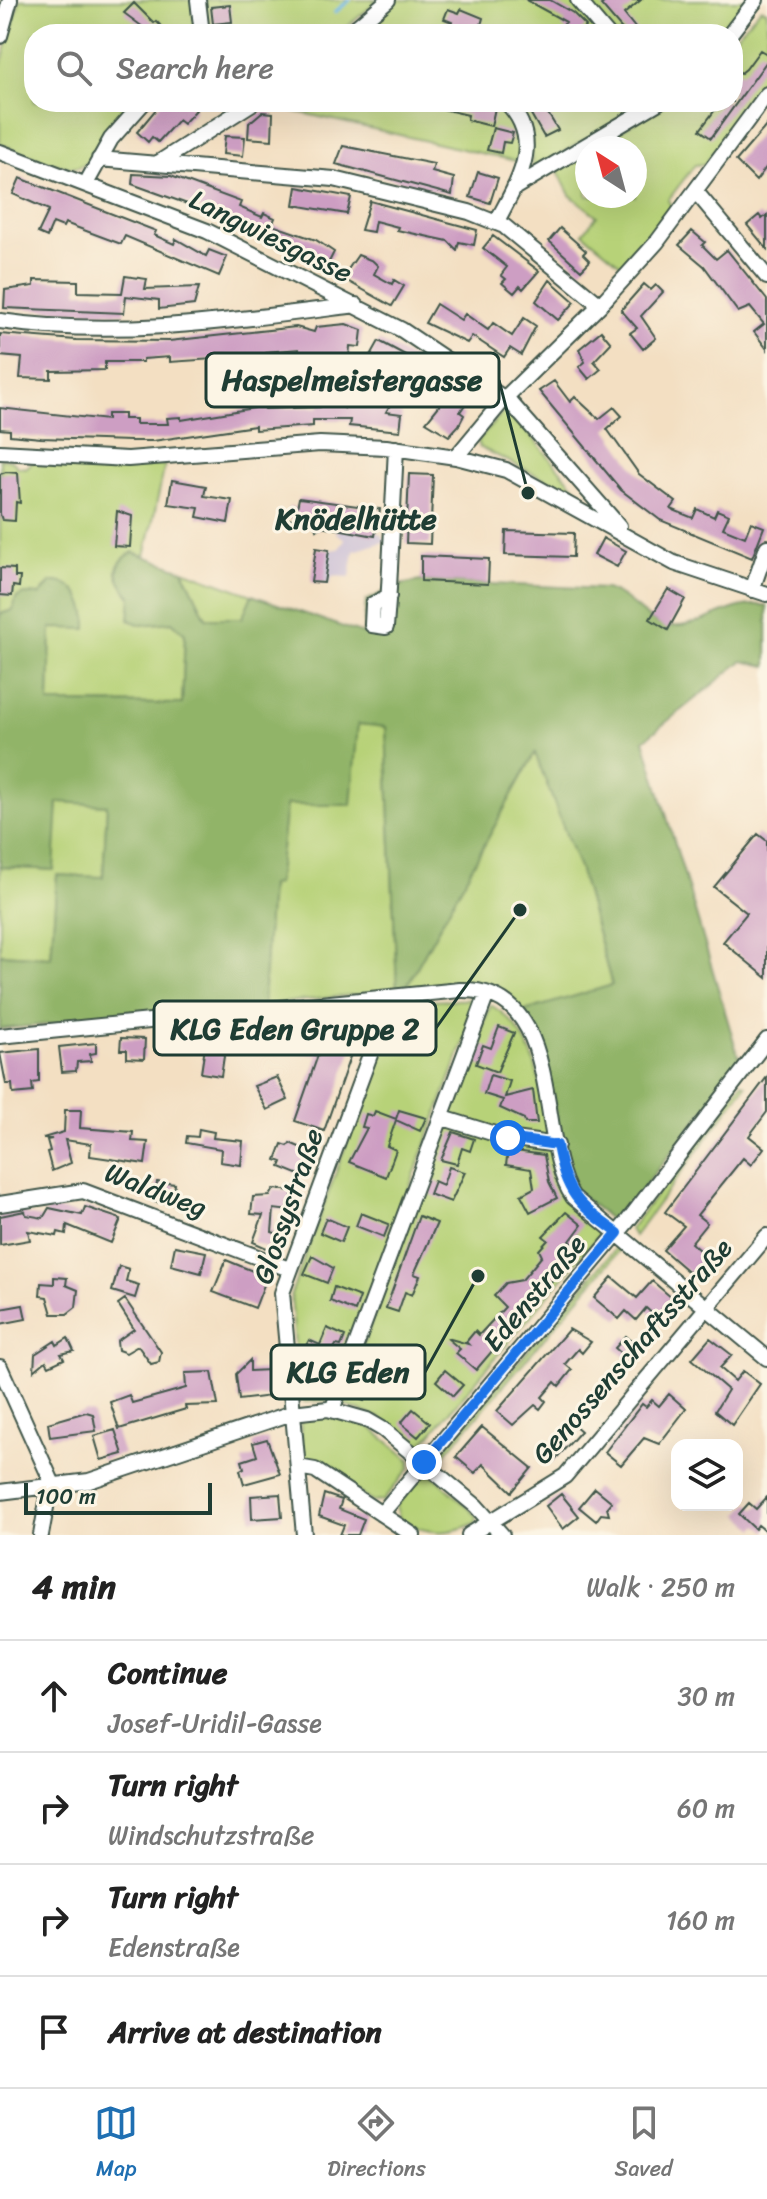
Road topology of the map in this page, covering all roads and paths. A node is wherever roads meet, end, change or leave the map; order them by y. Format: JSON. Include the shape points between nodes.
{"nodes":[{"id":1,"x":10,"y":0,"type":"edge"},
{"id":2,"x":198,"y":0,"type":"edge"},
{"id":3,"x":388,"y":0,"type":"edge"},
{"id":4,"x":578,"y":0,"type":"edge"},
{"id":5,"x":757,"y":0,"type":"edge"},
{"id":6,"x":767,"y":6,"type":"edge"},
{"id":7,"x":201,"y":24,"type":"edge"},
{"id":8,"x":360,"y":24,"type":"edge"},
{"id":9,"x":598,"y":24,"type":"edge"},
{"id":10,"x":738,"y":24,"type":"edge"},
{"id":11,"x":0,"y":36,"type":"edge"},
{"id":12,"x":767,"y":94,"type":"edge"},
{"id":13,"x":135,"y":112,"type":"edge"},
{"id":14,"x":238,"y":112,"type":"edge"},
{"id":15,"x":514,"y":112,"type":"edge"},
{"id":16,"x":642,"y":112,"type":"edge"},
{"id":17,"x":0,"y":152,"type":"edge"},
{"id":18,"x":99,"y":159,"type":"junction"},
{"id":19,"x":157,"y":163,"type":"junction"},
{"id":20,"x":87,"y":182,"type":"junction"},
{"id":21,"x":514,"y":188,"type":"junction"},
{"id":22,"x":697,"y":193,"type":"junction"},
{"id":23,"x":497,"y":221,"type":"junction"},
{"id":24,"x":767,"y":277,"type":"edge"},
{"id":25,"x":356,"y":305,"type":"junction"},
{"id":26,"x":600,"y":305,"type":"junction"},
{"id":27,"x":0,"y":321,"type":"edge"},
{"id":28,"x":505,"y":398,"type":"junction"},
{"id":29,"x":396,"y":448,"type":"junction"},
{"id":30,"x":0,"y":452,"type":"edge"},
{"id":31,"x":456,"y":457,"type":"junction"},
{"id":32,"x":635,"y":541,"type":"junction"},
{"id":33,"x":767,"y":547,"type":"edge"},
{"id":34,"x":752,"y":590,"type":"junction"},
{"id":35,"x":767,"y":594,"type":"edge"},
{"id":36,"x":386,"y":627,"type":"dead end"},
{"id":37,"x":487,"y":994,"type":"junction"},
{"id":38,"x":391,"y":998,"type":"junction"},
{"id":39,"x":0,"y":1036,"type":"edge"},
{"id":40,"x":767,"y":1040,"type":"edge"},
{"id":41,"x":443,"y":1118,"type":"junction"},
{"id":42,"x":557,"y":1145,"type":"junction"},
{"id":43,"x":0,"y":1204,"type":"edge"},
{"id":44,"x":618,"y":1233,"type":"junction"},
{"id":45,"x":767,"y":1236,"type":"edge"},
{"id":46,"x":289,"y":1269,"type":"junction"},
{"id":47,"x":706,"y":1306,"type":"junction"},
{"id":48,"x":767,"y":1358,"type":"edge"},
{"id":49,"x":0,"y":1367,"type":"edge"},
{"id":50,"x":332,"y":1410,"type":"junction"},
{"id":51,"x":292,"y":1413,"type":"junction"},
{"id":52,"x":424,"y":1462,"type":"junction"},
{"id":53,"x":298,"y":1467,"type":"junction"},
{"id":54,"x":51,"y":1487,"type":"junction"},
{"id":55,"x":0,"y":1492,"type":"edge"},
{"id":56,"x":381,"y":1514,"type":"junction"},
{"id":57,"x":491,"y":1521,"type":"junction"},
{"id":58,"x":41,"y":1535,"type":"edge"},
{"id":59,"x":304,"y":1535,"type":"edge"},
{"id":60,"x":413,"y":1535,"type":"edge"},
{"id":61,"x":469,"y":1535,"type":"edge"},
{"id":62,"x":502,"y":1535,"type":"edge"}],
"edges":[{"from":1,"to":11,"type":"street"},
{"from":2,"to":7,"type":"street"},
{"from":3,"to":8,"type":"street"},
{"from":4,"to":9,"type":"street"},
{"from":5,"to":6,"type":"street"},
{"from":5,"to":10,"type":"street"},
{"from":12,"to":22,"type":"street"},
{"from":13,"to":18,"type":"street"},
{"from":14,"to":19,"type":"street"},
{"from":15,"to":21,"type":"street","via":[[527,141],[525,165]]},
{"from":16,"to":21,"type":"street"},
{"from":17,"to":20,"type":"street","name":"Langwiesgasse"},
{"from":18,"to":19,"type":"street"},
{"from":18,"to":20,"type":"street"},
{"from":19,"to":23,"type":"street","via":[[334,179]]},
{"from":20,"to":25,"type":"street","name":"Langwiesgasse","via":[[229,241]]},
{"from":21,"to":23,"type":"street"},
{"from":22,"to":24,"type":"street"},
{"from":22,"to":26,"type":"street"},
{"from":23,"to":26,"type":"street"},
{"from":25,"to":27,"type":"street","via":[[152,327]]},
{"from":25,"to":28,"type":"street","name":"Langwiesgasse"},
{"from":26,"to":28,"type":"street"},
{"from":28,"to":31,"type":"street"},
{"from":28,"to":32,"type":"street","name":"Langwiesgasse"},
{"from":29,"to":30,"type":"street","via":[[300,444],[128,459]]},
{"from":29,"to":31,"type":"street"},
{"from":29,"to":36,"type":"street"},
{"from":31,"to":32,"type":"street","via":[[520,476]]},
{"from":32,"to":34,"type":"street","via":[[674,563]]},
{"from":33,"to":34,"type":"street"},
{"from":34,"to":35,"type":"street"},
{"from":37,"to":38,"type":"street","via":[[460,990]]},
{"from":37,"to":41,"type":"street"},
{"from":37,"to":42,"type":"street","via":[[514,1013],[537,1047]]},
{"from":38,"to":39,"type":"street"},
{"from":38,"to":46,"type":"street","name":"Glossystraße"},
{"from":40,"to":44,"type":"street","name":"Edenstraße"},
{"from":41,"to":42,"type":"street","via":[[508,1138]]},
{"from":41,"to":50,"type":"street"},
{"from":42,"to":44,"type":"street","via":[[571,1193]]},
{"from":43,"to":46,"type":"street","name":"Waldweg","via":[[83,1191]]},
{"from":44,"to":47,"type":"street"},
{"from":44,"to":52,"type":"street","name":"Edenstraße"},
{"from":45,"to":47,"type":"street","name":"Genossenschaftsstraße"},
{"from":46,"to":51,"type":"street","name":"Glossystraße","via":[[282,1297]]},
{"from":47,"to":48,"type":"street"},
{"from":47,"to":57,"type":"street","name":"Genossenschaftsstraße","via":[[565,1476]]},
{"from":49,"to":54,"type":"street"},
{"from":50,"to":51,"type":"street"},
{"from":50,"to":52,"type":"street","via":[[373,1423]]},
{"from":51,"to":53,"type":"street","name":"Glossystraße"},
{"from":51,"to":54,"type":"street","via":[[89,1481]]},
{"from":52,"to":56,"type":"street","name":"Edenstraße"},
{"from":52,"to":57,"type":"street"},
{"from":53,"to":56,"type":"street","via":[[315,1470]]},
{"from":53,"to":59,"type":"street","name":"Glossystraße"},
{"from":54,"to":55,"type":"street"},
{"from":54,"to":58,"type":"street"},
{"from":56,"to":60,"type":"street"},
{"from":57,"to":61,"type":"street","name":"Genossenschaftsstraße"},
{"from":57,"to":62,"type":"street"}]}
